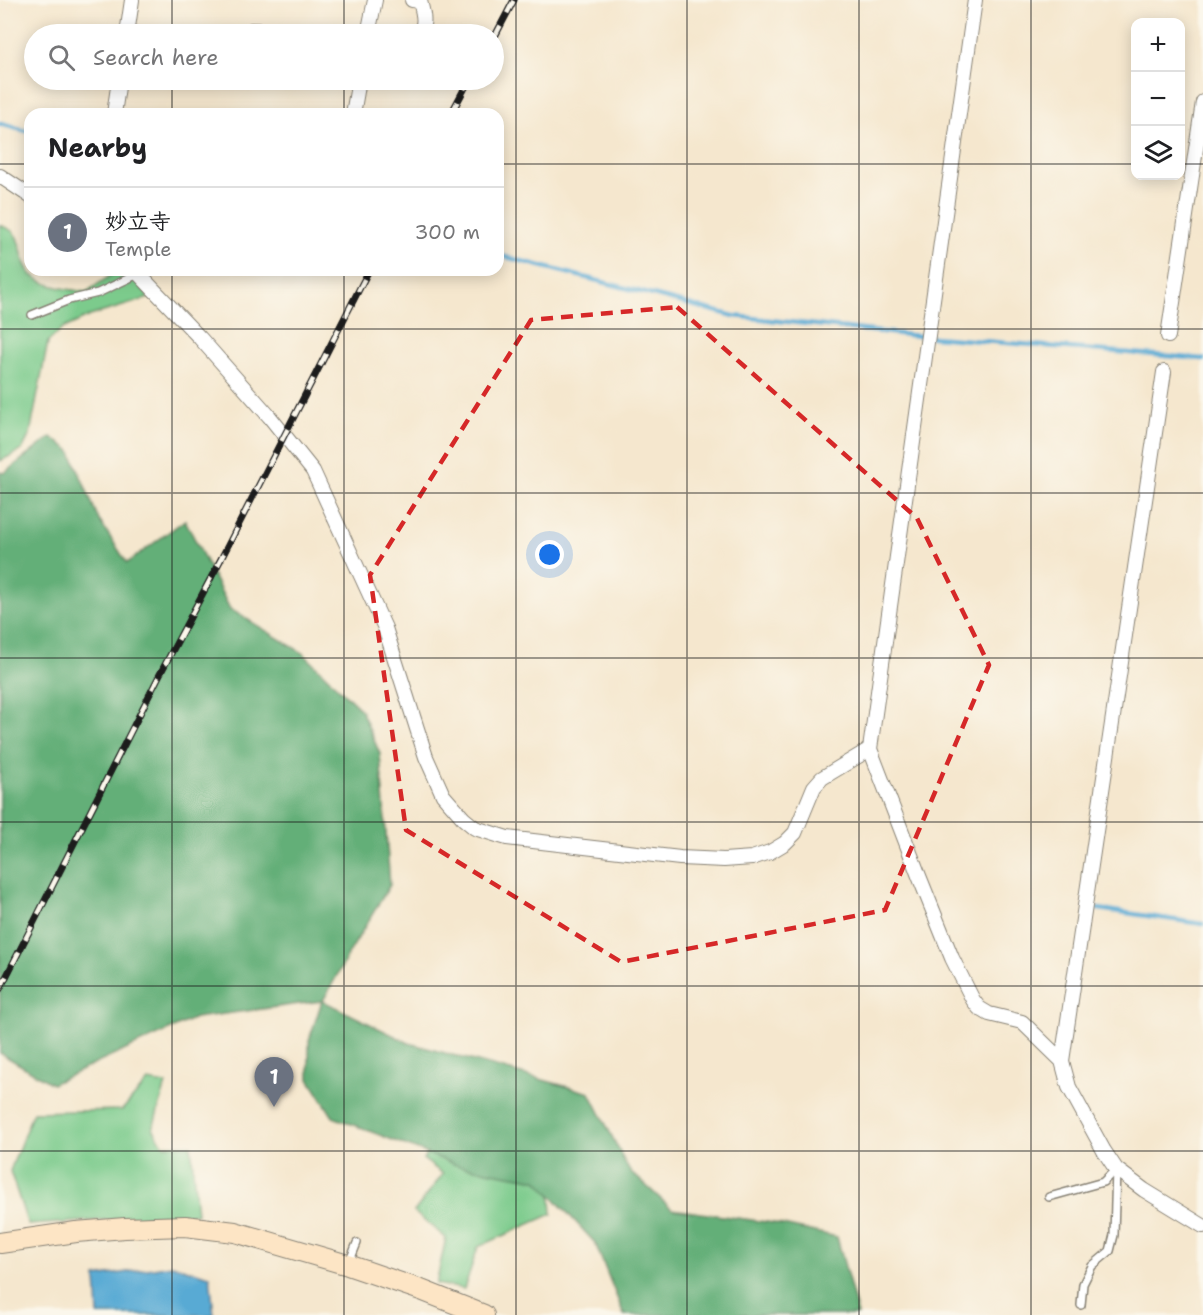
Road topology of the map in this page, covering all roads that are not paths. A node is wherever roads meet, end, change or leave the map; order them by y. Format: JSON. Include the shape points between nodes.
{"nodes":[{"id":1,"x":132,"y":0,"type":"edge"},
{"id":2,"x":375,"y":0,"type":"edge"},
{"id":3,"x":412,"y":0,"type":"edge"},
{"id":4,"x":975,"y":0,"type":"edge"},
{"id":5,"x":128,"y":24,"type":"edge"},
{"id":6,"x":373,"y":24,"type":"edge"},
{"id":7,"x":423,"y":24,"type":"edge"},
{"id":8,"x":118,"y":90,"type":"edge"},
{"id":9,"x":357,"y":90,"type":"edge"},
{"id":10,"x":1203,"y":102,"type":"edge"},
{"id":11,"x":115,"y":108,"type":"edge"},
{"id":12,"x":354,"y":108,"type":"edge"},
{"id":13,"x":0,"y":176,"type":"edge"},
{"id":14,"x":24,"y":189,"type":"edge"},
{"id":15,"x":129,"y":276,"type":"edge"},
{"id":16,"x":140,"y":276,"type":"edge"},
{"id":17,"x":32,"y":315,"type":"dead end"},
{"id":18,"x":1168,"y":336,"type":"dead end"},
{"id":19,"x":1164,"y":372,"type":"dead end"},
{"id":20,"x":870,"y":749,"type":"junction"},
{"id":21,"x":1062,"y":1061,"type":"junction"},
{"id":22,"x":1116,"y":1169,"type":"junction"},
{"id":23,"x":1049,"y":1197,"type":"dead end"},
{"id":24,"x":1203,"y":1226,"type":"edge"},
{"id":25,"x":0,"y":1243,"type":"edge"},
{"id":26,"x":357,"y":1243,"type":"dead end"},
{"id":27,"x":348,"y":1265,"type":"junction"},
{"id":28,"x":1082,"y":1305,"type":"dead end"},
{"id":29,"x":484,"y":1315,"type":"edge"}],
"edges":[{"from":1,"to":5,"type":"street"},
{"from":2,"to":6,"type":"street"},
{"from":3,"to":7,"type":"street","via":[[420,1]]},
{"from":4,"to":20,"type":"street"},
{"from":8,"to":11,"type":"street"},
{"from":9,"to":12,"type":"street"},
{"from":10,"to":18,"type":"street"},
{"from":13,"to":14,"type":"street"},
{"from":15,"to":17,"type":"lane","via":[[98,293]]},
{"from":16,"to":20,"type":"street","via":[[262,407],[313,471],[385,628],[426,757],[443,795],[476,828],[507,838],[680,858],[752,858],[785,843],[795,833],[814,787],[822,778]]},
{"from":19,"to":21,"type":"street"},
{"from":20,"to":21,"type":"street","via":[[952,958],[973,1000],[989,1014],[1022,1022]]},
{"from":21,"to":22,"type":"street","via":[[1069,1087]]},
{"from":22,"to":23,"type":"lane","via":[[1103,1182]]},
{"from":22,"to":24,"type":"street"},
{"from":22,"to":28,"type":"lane","via":[[1114,1235],[1110,1251],[1092,1266],[1083,1284]]},
{"from":25,"to":27,"type":"street","via":[[76,1232],[185,1226],[235,1232]]},
{"from":26,"to":27,"type":"lane"},
{"from":27,"to":29,"type":"street"}]}
